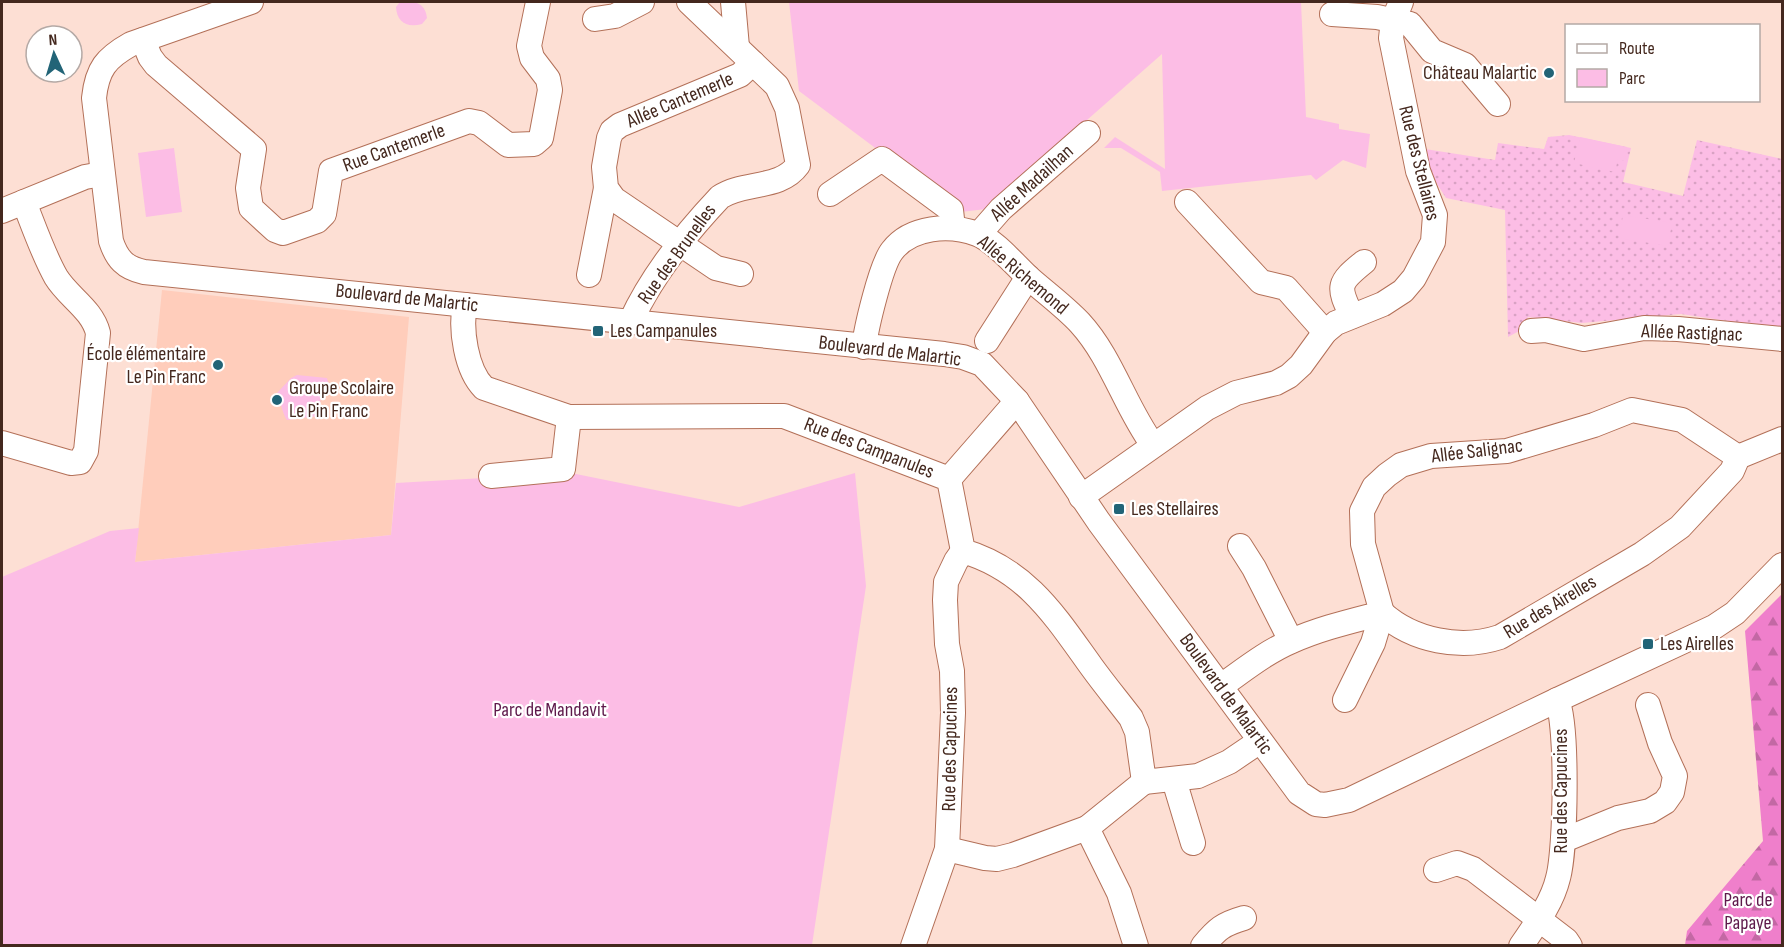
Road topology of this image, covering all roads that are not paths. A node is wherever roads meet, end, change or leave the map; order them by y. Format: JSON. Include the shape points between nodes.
{"nodes":[{"id":1,"x":251,"y":2,"type":"edge"},
{"id":2,"x":538,"y":2,"type":"edge"},
{"id":3,"x":642,"y":2,"type":"edge"},
{"id":4,"x":689,"y":2,"type":"edge"},
{"id":5,"x":734,"y":2,"type":"edge"},
{"id":6,"x":1397,"y":11,"type":"edge"},
{"id":7,"x":1332,"y":14,"type":"dead end"},
{"id":8,"x":595,"y":19,"type":"dead end"},
{"id":9,"x":143,"y":40,"type":"junction"},
{"id":10,"x":745,"y":55,"type":"junction"},
{"id":11,"x":1498,"y":104,"type":"dead end"},
{"id":12,"x":1088,"y":133,"type":"dead end"},
{"id":13,"x":102,"y":174,"type":"junction"},
{"id":14,"x":606,"y":188,"type":"junction"},
{"id":15,"x":830,"y":194,"type":"dead end"},
{"id":16,"x":24,"y":202,"type":"junction"},
{"id":17,"x":1187,"y":202,"type":"dead end"},
{"id":18,"x":2,"y":211,"type":"edge"},
{"id":19,"x":953,"y":228,"type":"junction"},
{"id":20,"x":979,"y":234,"type":"junction"},
{"id":21,"x":680,"y":244,"type":"junction"},
{"id":22,"x":1364,"y":262,"type":"dead end"},
{"id":23,"x":741,"y":274,"type":"dead end"},
{"id":24,"x":589,"y":275,"type":"dead end"},
{"id":25,"x":1028,"y":277,"type":"junction"},
{"id":26,"x":465,"y":305,"type":"junction"},
{"id":27,"x":1352,"y":316,"type":"junction"},
{"id":28,"x":631,"y":321,"type":"junction"},
{"id":29,"x":1531,"y":331,"type":"dead end"},
{"id":30,"x":1325,"y":332,"type":"junction"},
{"id":31,"x":1782,"y":339,"type":"edge"},
{"id":32,"x":987,"y":341,"type":"dead end"},
{"id":33,"x":864,"y":347,"type":"junction"},
{"id":34,"x":1017,"y":401,"type":"junction"},
{"id":35,"x":569,"y":417,"type":"junction"},
{"id":36,"x":1782,"y":439,"type":"edge"},
{"id":37,"x":2,"y":442,"type":"edge"},
{"id":38,"x":1153,"y":445,"type":"junction"},
{"id":39,"x":1738,"y":457,"type":"junction"},
{"id":40,"x":491,"y":476,"type":"dead end"},
{"id":41,"x":949,"y":479,"type":"junction"},
{"id":42,"x":1082,"y":497,"type":"junction"},
{"id":43,"x":1240,"y":546,"type":"dead end"},
{"id":44,"x":963,"y":551,"type":"junction"},
{"id":45,"x":1782,"y":565,"type":"edge"},
{"id":46,"x":1382,"y":613,"type":"junction"},
{"id":47,"x":1291,"y":641,"type":"junction"},
{"id":48,"x":1221,"y":686,"type":"junction"},
{"id":49,"x":1345,"y":700,"type":"dead end"},
{"id":50,"x":1557,"y":700,"type":"junction"},
{"id":51,"x":1648,"y":705,"type":"dead end"},
{"id":52,"x":1260,"y":741,"type":"junction"},
{"id":53,"x":1174,"y":780,"type":"junction"},
{"id":54,"x":1144,"y":782,"type":"junction"},
{"id":55,"x":1087,"y":828,"type":"junction"},
{"id":56,"x":1564,"y":840,"type":"junction"},
{"id":57,"x":1193,"y":843,"type":"dead end"},
{"id":58,"x":947,"y":849,"type":"junction"},
{"id":59,"x":1436,"y":870,"type":"dead end"},
{"id":60,"x":1244,"y":918,"type":"dead end"},
{"id":61,"x":1539,"y":920,"type":"junction"},
{"id":62,"x":913,"y":945,"type":"edge"},
{"id":63,"x":1136,"y":945,"type":"edge"},
{"id":64,"x":1203,"y":945,"type":"edge"},
{"id":65,"x":1521,"y":945,"type":"edge"},
{"id":66,"x":1570,"y":945,"type":"edge"}],
"edges":[{"from":1,"to":9,"type":"street","name":"Boulevard de Malartic"},
{"from":2,"to":9,"type":"street","name":"Rue Cantemerle","via":[[529,46],[550,90],[541,138],[534,144],[508,145],[479,123],[469,122],[331,171],[324,214],[317,221],[283,233],[251,208],[248,188],[254,149],[156,65]]},
{"from":3,"to":8,"type":"street","via":[[615,16]]},
{"from":4,"to":10,"type":"street","name":"Rue des Brunelles"},
{"from":5,"to":10,"type":"street"},
{"from":6,"to":7,"type":"street","via":[[1377,16]]},
{"from":6,"to":11,"type":"street","via":[[1432,51],[1466,65]]},
{"from":6,"to":27,"type":"street","name":"Rue des Stellaires","via":[[1391,38],[1412,143],[1435,215],[1435,229],[1433,242],[1403,291]]},
{"from":9,"to":13,"type":"street","name":"Boulevard de Malartic","via":[[111,57],[96,84]]},
{"from":10,"to":14,"type":"street","name":"Allée Cantemerle","via":[[740,75],[612,131],[604,166]]},
{"from":10,"to":21,"type":"street","name":"Rue des Brunelles","via":[[777,86],[787,108],[798,165],[783,179],[720,197]]},
{"from":12,"to":20,"type":"street","name":"Allée Madailhan","via":[[1001,209]]},
{"from":13,"to":16,"type":"street"},
{"from":13,"to":26,"type":"street","name":"Boulevard de Malartic","via":[[111,241],[120,261],[131,269]]},
{"from":14,"to":21,"type":"street","via":[[614,199]]},
{"from":14,"to":24,"type":"street"},
{"from":15,"to":19,"type":"street","via":[[882,159],[951,210]]},
{"from":16,"to":18,"type":"street"},
{"from":16,"to":37,"type":"street","via":[[57,278],[91,316],[98,333],[86,451],[80,462],[71,463]]},
{"from":17,"to":30,"type":"street","via":[[1261,282],[1286,288]]},
{"from":19,"to":20,"type":"street","name":"Allée Richemond"},
{"from":19,"to":33,"type":"street","name":"Allée Richemond","via":[[924,231],[893,250]]},
{"from":20,"to":25,"type":"street","name":"Allée Richemond"},
{"from":21,"to":23,"type":"street","via":[[716,268]]},
{"from":21,"to":28,"type":"street","name":"Rue des Brunelles"},
{"from":22,"to":27,"type":"street","via":[[1343,282],[1344,301]]},
{"from":25,"to":32,"type":"street"},
{"from":25,"to":38,"type":"street","name":"Allée Richemond","via":[[1080,324],[1099,348]]},
{"from":26,"to":28,"type":"street","name":"Boulevard de Malartic"},
{"from":26,"to":35,"type":"street","name":"Rue des Campanules","via":[[468,363],[483,388]]},
{"from":27,"to":30,"type":"street","name":"Rue des Stellaires"},
{"from":28,"to":33,"type":"street","name":"Boulevard de Malartic"},
{"from":29,"to":31,"type":"street","name":"Allée Rastignac","via":[[1546,330],[1584,339],[1644,328],[1678,329]]},
{"from":30,"to":38,"type":"street","name":"Rue des Stellaires","via":[[1289,376],[1236,393]]},
{"from":33,"to":34,"type":"street","name":"Boulevard de Malartic","via":[[963,357],[982,364]]},
{"from":34,"to":41,"type":"street"},
{"from":34,"to":42,"type":"street","name":"Boulevard de Malartic"},
{"from":35,"to":40,"type":"street","via":[[563,469]]},
{"from":35,"to":41,"type":"street","name":"Rue des Campanules","via":[[784,416]]},
{"from":36,"to":39,"type":"street"},
{"from":38,"to":42,"type":"street","name":"Rue des Stellaires"},
{"from":39,"to":46,"type":"street","name":"Rue des Airelles","via":[[1732,471],[1680,527],[1642,554],[1500,637],[1451,643],[1395,625]]},
{"from":39,"to":46,"type":"street","name":"Allée Salignac","via":[[1682,420],[1632,410],[1507,451],[1431,456],[1401,465],[1374,487],[1362,511],[1363,544]]},
{"from":41,"to":44,"type":"street","name":"Rue des Campanules"},
{"from":42,"to":48,"type":"street","name":"Boulevard de Malartic"},
{"from":43,"to":47,"type":"street"},
{"from":44,"to":54,"type":"street","via":[[978,555],[1014,576],[1037,594],[1056,617],[1131,718],[1137,732]]},
{"from":44,"to":58,"type":"street","name":"Rue des Capucines","via":[[946,582],[945,600],[953,713]]},
{"from":45,"to":50,"type":"street","name":"Boulevard de Malartic","via":[[1735,613],[1714,627]]},
{"from":46,"to":47,"type":"street"},
{"from":46,"to":49,"type":"street","via":[[1373,643]]},
{"from":47,"to":48,"type":"street"},
{"from":48,"to":52,"type":"street","name":"Boulevard de Malartic"},
{"from":50,"to":52,"type":"street","name":"Boulevard de Malartic","via":[[1349,800],[1325,805],[1299,793]]},
{"from":50,"to":56,"type":"street","name":"Rue des Capucines","via":[[1564,757]]},
{"from":51,"to":56,"type":"street","via":[[1675,776],[1672,792],[1650,811],[1618,818]]},
{"from":52,"to":53,"type":"street","via":[[1214,770]]},
{"from":53,"to":54,"type":"street"},
{"from":53,"to":57,"type":"street"},
{"from":54,"to":55,"type":"street"},
{"from":55,"to":58,"type":"street","via":[[998,859]]},
{"from":55,"to":63,"type":"street","via":[[1119,893]]},
{"from":56,"to":61,"type":"street","name":"Rue des Capucines","via":[[1559,877]]},
{"from":58,"to":62,"type":"street","name":"Rue des Capucines"},
{"from":59,"to":61,"type":"street","via":[[1456,863],[1473,869]]},
{"from":60,"to":64,"type":"street","via":[[1225,924]]},
{"from":61,"to":65,"type":"street","name":"Rue des Capucines"},
{"from":61,"to":66,"type":"street"}]}
